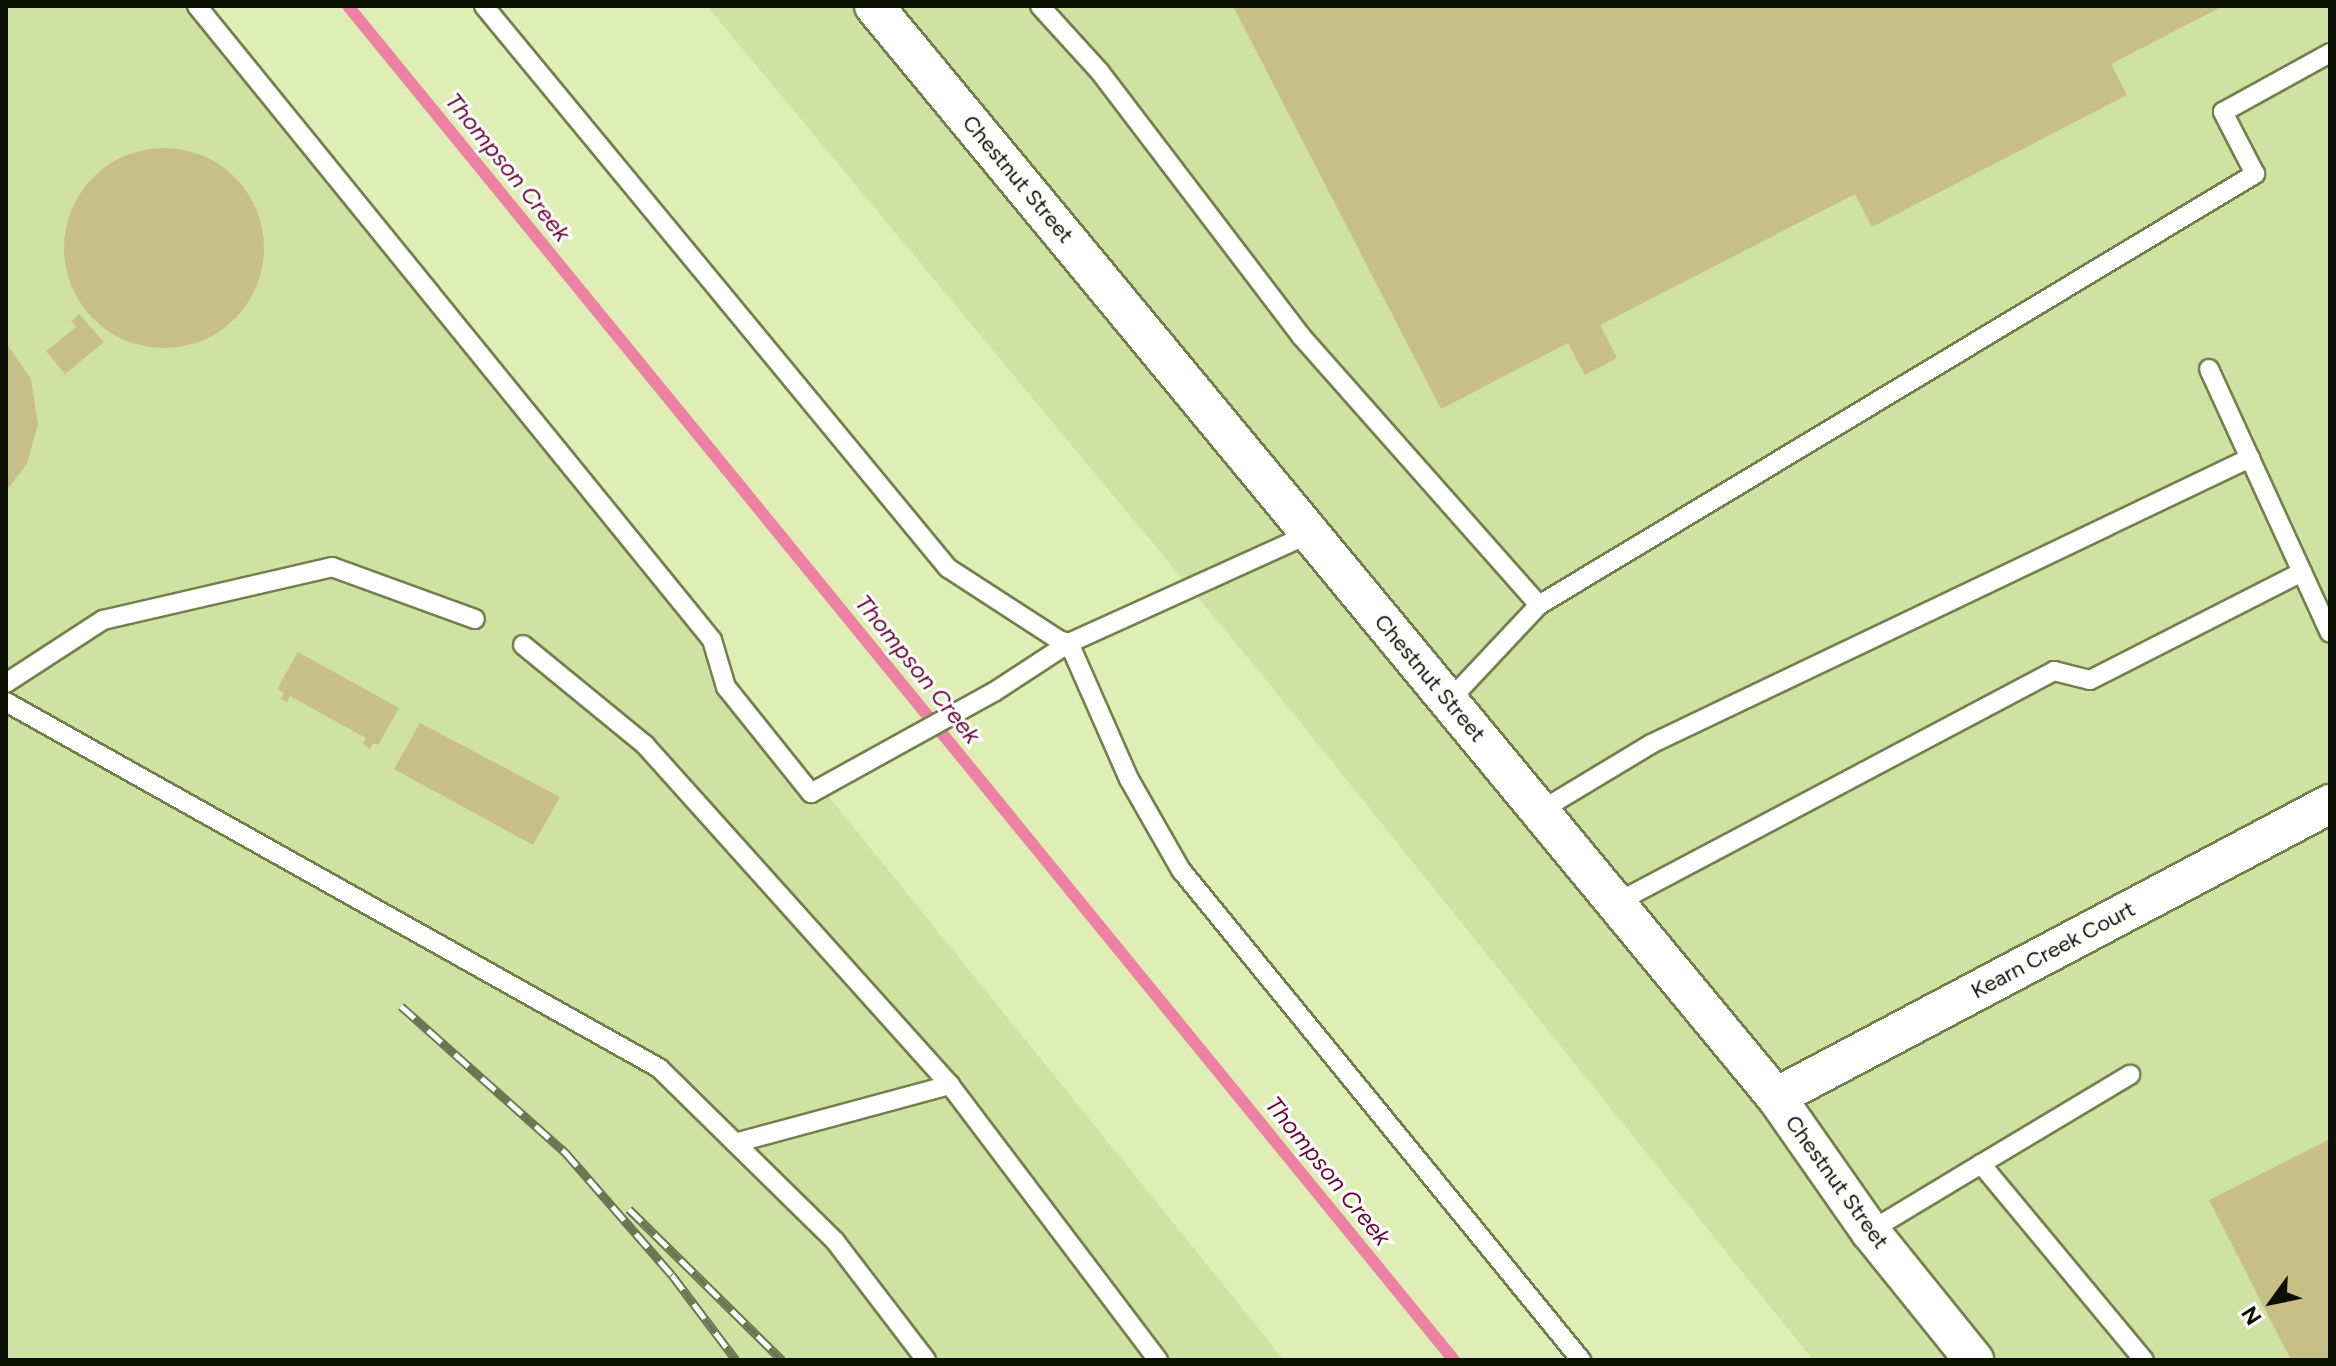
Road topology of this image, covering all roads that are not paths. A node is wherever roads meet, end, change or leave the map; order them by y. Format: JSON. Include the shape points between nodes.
{"nodes":[{"id":1,"x":197,"y":6,"type":"edge"},
{"id":2,"x":484,"y":6,"type":"edge"},
{"id":3,"x":874,"y":6,"type":"edge"},
{"id":4,"x":1040,"y":6,"type":"edge"},
{"id":5,"x":2330,"y":53,"type":"edge"},
{"id":6,"x":2209,"y":369,"type":"dead end"},
{"id":7,"x":2250,"y":458,"type":"junction"},
{"id":8,"x":1311,"y":533,"type":"junction"},
{"id":9,"x":2302,"y":572,"type":"junction"},
{"id":10,"x":1539,"y":605,"type":"junction"},
{"id":11,"x":475,"y":619,"type":"dead end"},
{"id":12,"x":2330,"y":633,"type":"edge"},
{"id":13,"x":1069,"y":643,"type":"junction"},
{"id":14,"x":523,"y":645,"type":"dead end"},
{"id":15,"x":6,"y":683,"type":"edge"},
{"id":16,"x":1449,"y":701,"type":"junction"},
{"id":17,"x":6,"y":702,"type":"edge"},
{"id":18,"x":2330,"y":804,"type":"edge"},
{"id":19,"x":1540,"y":811,"type":"junction"},
{"id":20,"x":1616,"y":903,"type":"junction"},
{"id":21,"x":2130,"y":1075,"type":"dead end"},
{"id":22,"x":950,"y":1085,"type":"junction"},
{"id":23,"x":1776,"y":1097,"type":"junction"},
{"id":24,"x":735,"y":1143,"type":"junction"},
{"id":25,"x":1981,"y":1164,"type":"junction"},
{"id":26,"x":1870,"y":1231,"type":"junction"},
{"id":27,"x":926,"y":1360,"type":"edge"},
{"id":28,"x":1158,"y":1360,"type":"edge"},
{"id":29,"x":1581,"y":1360,"type":"edge"},
{"id":30,"x":1974,"y":1360,"type":"edge"},
{"id":31,"x":2144,"y":1360,"type":"edge"}],
"edges":[{"from":1,"to":13,"type":"lane","via":[[712,640],[726,687],[811,793]]},
{"from":2,"to":13,"type":"lane","via":[[948,568]]},
{"from":3,"to":8,"type":"street","name":"Chestnut Street"},
{"from":4,"to":10,"type":"lane","via":[[1100,72],[1301,336]]},
{"from":5,"to":10,"type":"lane","via":[[2223,112],[2255,174]]},
{"from":6,"to":7,"type":"lane"},
{"from":7,"to":9,"type":"lane"},
{"from":7,"to":19,"type":"lane","via":[[1651,744]]},
{"from":8,"to":13,"type":"lane"},
{"from":8,"to":16,"type":"street","name":"Chestnut Street"},
{"from":9,"to":12,"type":"lane"},
{"from":9,"to":20,"type":"lane","via":[[2090,680],[2054,671]]},
{"from":10,"to":16,"type":"lane"},
{"from":11,"to":15,"type":"lane","via":[[332,567],[103,620]]},
{"from":13,"to":29,"type":"lane","via":[[1129,779],[1181,870]]},
{"from":14,"to":22,"type":"lane","via":[[645,745]]},
{"from":16,"to":19,"type":"street","name":"Chestnut Street"},
{"from":17,"to":24,"type":"lane","via":[[659,1068]]},
{"from":18,"to":23,"type":"street","name":"Kearn Creek Court"},
{"from":19,"to":20,"type":"street","name":"Chestnut Street"},
{"from":20,"to":23,"type":"street","name":"Chestnut Street"},
{"from":21,"to":25,"type":"lane"},
{"from":22,"to":24,"type":"lane"},
{"from":22,"to":28,"type":"lane"},
{"from":23,"to":26,"type":"street","name":"Chestnut Street"},
{"from":24,"to":27,"type":"lane","via":[[835,1241]]},
{"from":25,"to":26,"type":"lane"},
{"from":25,"to":31,"type":"lane"},
{"from":26,"to":30,"type":"street","name":"Chestnut Street"}]}
